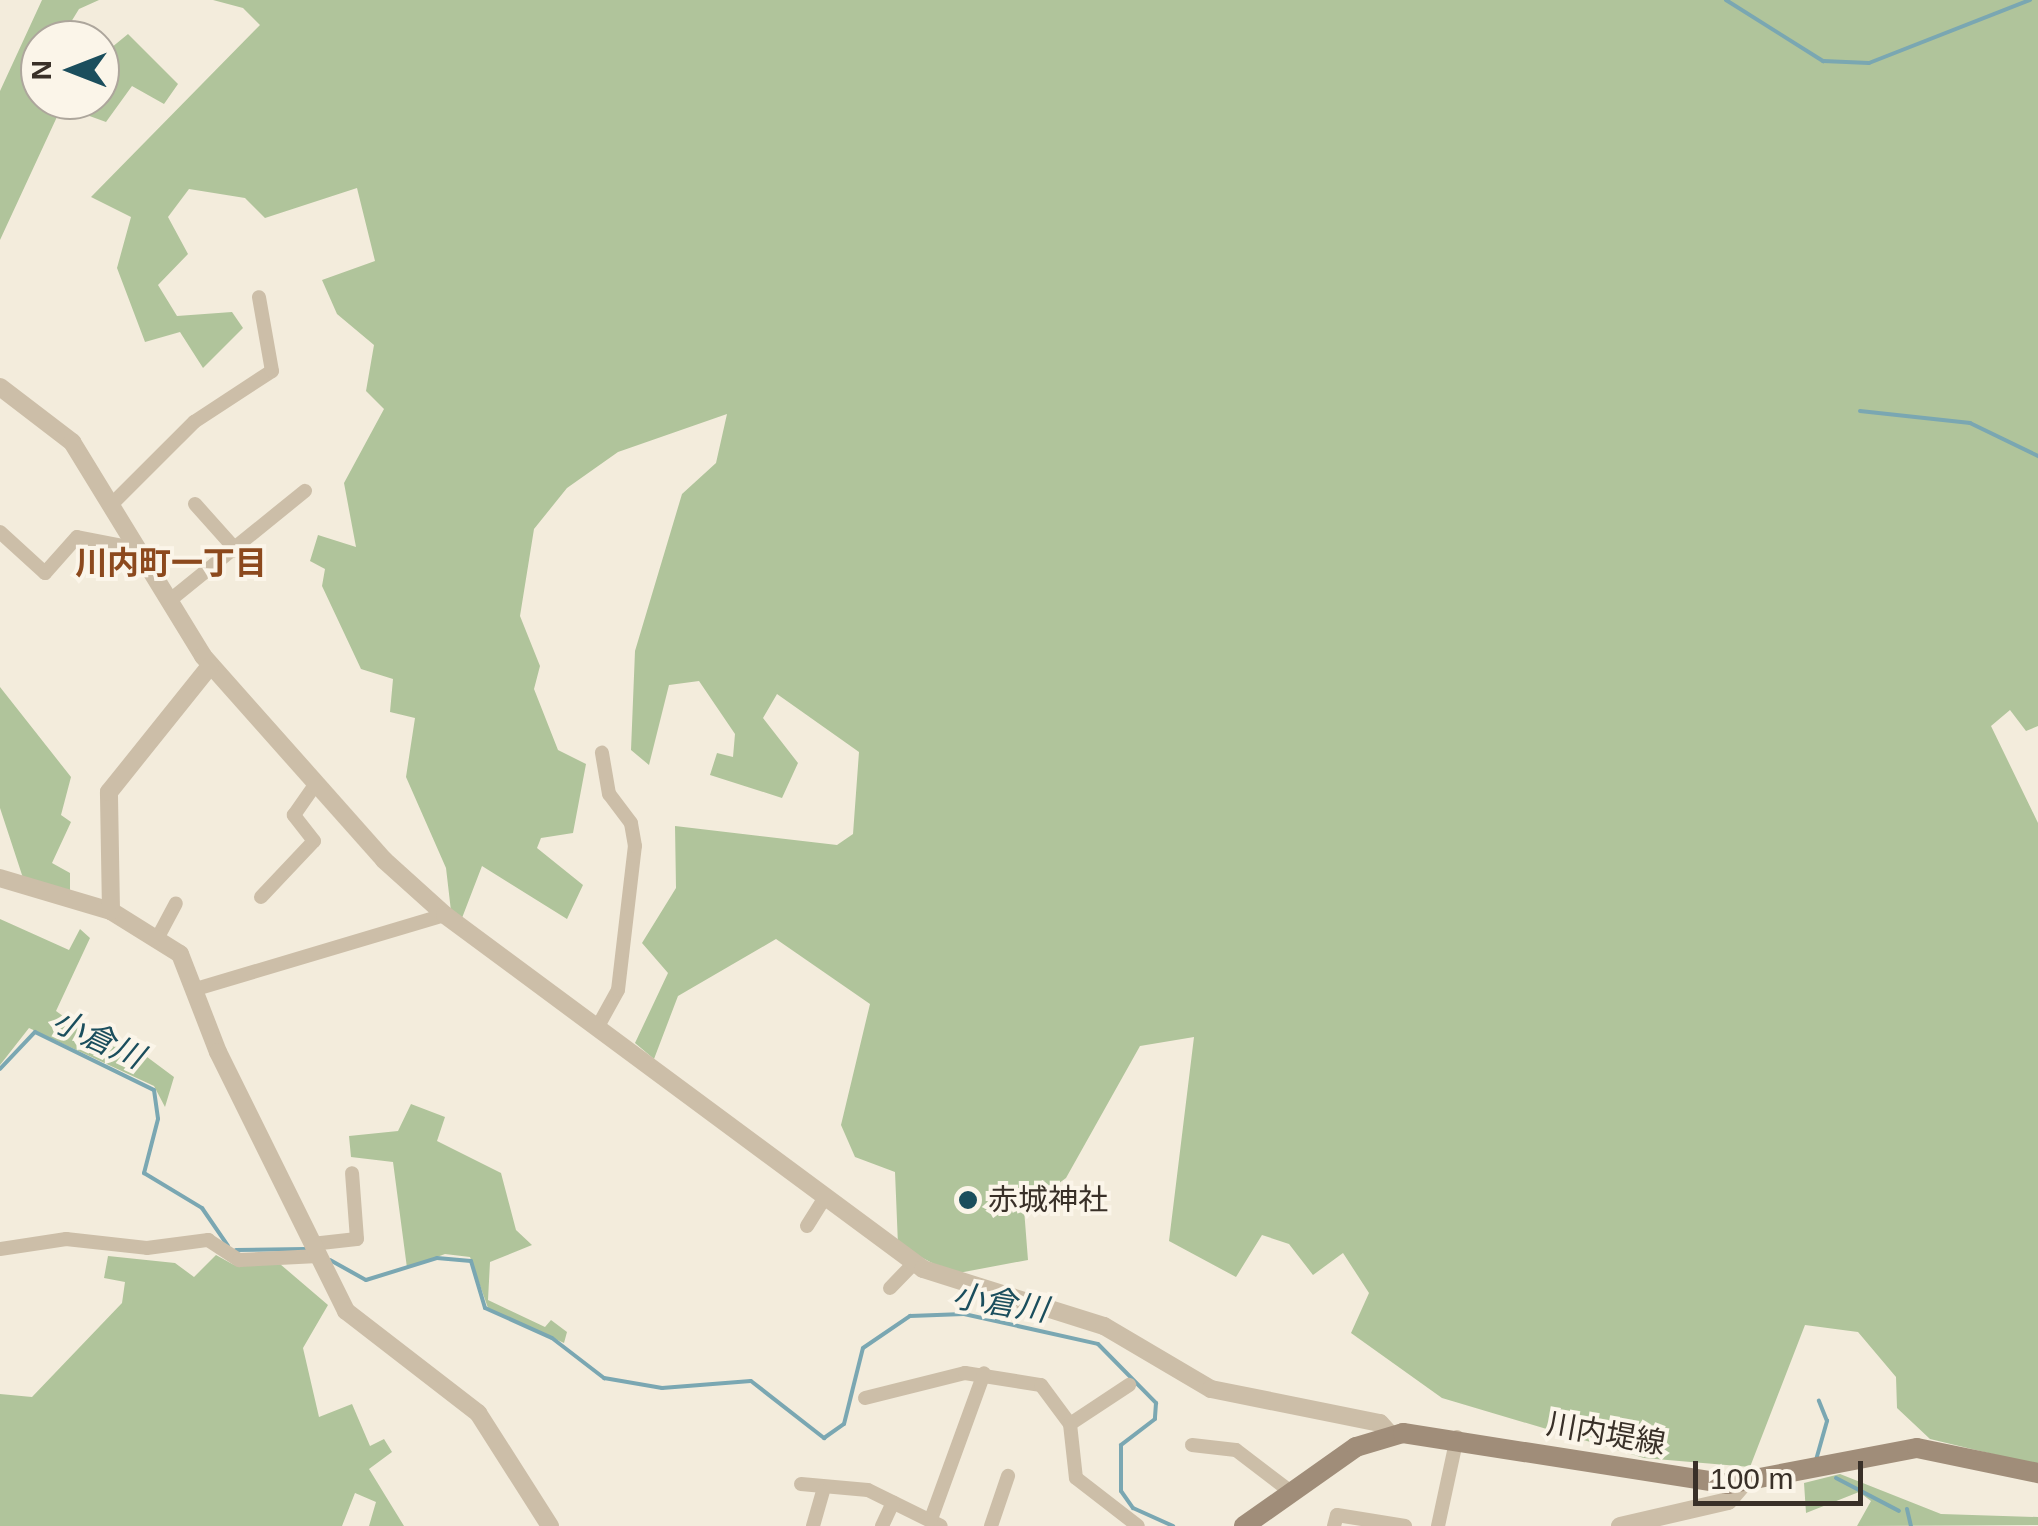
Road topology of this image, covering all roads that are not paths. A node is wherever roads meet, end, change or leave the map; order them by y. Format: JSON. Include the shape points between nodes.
{"nodes":[{"id":1,"x":259,"y":297,"type":"dead end"},
{"id":2,"x":0,"y":387,"type":"edge"},
{"id":3,"x":304,"y":491,"type":"dead end"},
{"id":4,"x":113,"y":503,"type":"junction"},
{"id":5,"x":195,"y":504,"type":"dead end"},
{"id":6,"x":0,"y":532,"type":"edge"},
{"id":7,"x":139,"y":549,"type":"junction"},
{"id":8,"x":236,"y":551,"type":"junction"},
{"id":9,"x":169,"y":601,"type":"junction"},
{"id":10,"x":210,"y":666,"type":"junction"},
{"id":11,"x":602,"y":753,"type":"dead end"},
{"id":12,"x":317,"y":782,"type":"junction"},
{"id":13,"x":0,"y":878,"type":"edge"},
{"id":14,"x":261,"y":897,"type":"dead end"},
{"id":15,"x":176,"y":903,"type":"dead end"},
{"id":16,"x":110,"y":911,"type":"junction"},
{"id":17,"x":445,"y":914,"type":"junction"},
{"id":18,"x":158,"y":937,"type":"junction"},
{"id":19,"x":196,"y":989,"type":"junction"},
{"id":20,"x":597,"y":1028,"type":"junction"},
{"id":21,"x":352,"y":1173,"type":"dead end"},
{"id":22,"x":824,"y":1199,"type":"junction"},
{"id":23,"x":806,"y":1226,"type":"dead end"},
{"id":24,"x":0,"y":1250,"type":"edge"},
{"id":25,"x":315,"y":1250,"type":"junction"},
{"id":26,"x":914,"y":1264,"type":"junction"},
{"id":27,"x":890,"y":1288,"type":"dead end"},
{"id":28,"x":984,"y":1373,"type":"junction"},
{"id":29,"x":1129,"y":1385,"type":"dead end"},
{"id":30,"x":866,"y":1398,"type":"dead end"},
{"id":31,"x":1070,"y":1424,"type":"junction"},
{"id":32,"x":1390,"y":1434,"type":"junction"},
{"id":33,"x":1456,"y":1437,"type":"junction"},
{"id":34,"x":1192,"y":1446,"type":"dead end"},
{"id":35,"x":2038,"y":1473,"type":"edge"},
{"id":36,"x":1008,"y":1476,"type":"dead end"},
{"id":37,"x":801,"y":1484,"type":"dead end"},
{"id":38,"x":1743,"y":1484,"type":"junction"},
{"id":39,"x":822,"y":1491,"type":"junction"},
{"id":40,"x":1292,"y":1492,"type":"junction"},
{"id":41,"x":894,"y":1502,"type":"junction"},
{"id":42,"x":936,"y":1522,"type":"edge"},
{"id":43,"x":544,"y":1524,"type":"edge"},
{"id":44,"x":812,"y":1526,"type":"edge"},
{"id":45,"x":882,"y":1526,"type":"edge"},
{"id":46,"x":991,"y":1526,"type":"edge"},
{"id":47,"x":1138,"y":1526,"type":"edge"},
{"id":48,"x":1244,"y":1526,"type":"edge"},
{"id":49,"x":1334,"y":1526,"type":"edge"},
{"id":50,"x":1405,"y":1526,"type":"edge"},
{"id":51,"x":1438,"y":1526,"type":"edge"},
{"id":52,"x":1620,"y":1526,"type":"edge"}],
"edges":[{"from":1,"to":4,"type":"street","via":[[272,371],[194,422]]},
{"from":2,"to":4,"type":"street","via":[[64,434]]},
{"from":3,"to":8,"type":"street"},
{"from":4,"to":7,"type":"street"},
{"from":5,"to":8,"type":"street"},
{"from":6,"to":7,"type":"street","via":[[45,573],[77,538]]},
{"from":7,"to":9,"type":"street"},
{"from":8,"to":9,"type":"street"},
{"from":9,"to":10,"type":"street"},
{"from":10,"to":12,"type":"street"},
{"from":10,"to":16,"type":"street","via":[[109,792]]},
{"from":11,"to":20,"type":"street","via":[[608,794],[628,817],[635,846],[618,990]]},
{"from":12,"to":14,"type":"street","via":[[294,815],[314,841]]},
{"from":12,"to":17,"type":"street"},
{"from":13,"to":16,"type":"street"},
{"from":15,"to":18,"type":"street"},
{"from":16,"to":18,"type":"street"},
{"from":17,"to":19,"type":"street"},
{"from":17,"to":20,"type":"street"},
{"from":18,"to":19,"type":"street","via":[[180,954]]},
{"from":19,"to":25,"type":"street"},
{"from":20,"to":22,"type":"street"},
{"from":21,"to":25,"type":"street","via":[[358,1239]]},
{"from":22,"to":23,"type":"street"},
{"from":22,"to":26,"type":"street"},
{"from":24,"to":25,"type":"street","via":[[66,1239],[147,1248],[208,1240],[239,1260]]},
{"from":25,"to":43,"type":"street","via":[[353,1320],[484,1421]]},
{"from":26,"to":27,"type":"street"},
{"from":26,"to":32,"type":"street","via":[[1104,1326],[1211,1388],[1377,1422]]},
{"from":28,"to":30,"type":"street"},
{"from":28,"to":31,"type":"street","via":[[1041,1386]]},
{"from":28,"to":42,"type":"street"},
{"from":29,"to":31,"type":"street"},
{"from":31,"to":47,"type":"street","via":[[1076,1478]]},
{"from":32,"to":33,"type":"main road","name":"川内堤線"},
{"from":32,"to":40,"type":"main road"},
{"from":33,"to":38,"type":"main road","name":"川内堤線"},
{"from":33,"to":51,"type":"street"},
{"from":34,"to":40,"type":"street","via":[[1236,1450]]},
{"from":35,"to":38,"type":"main road","name":"川内堤線","via":[[1917,1448]]},
{"from":36,"to":46,"type":"street"},
{"from":37,"to":39,"type":"street"},
{"from":38,"to":52,"type":"street","via":[[1728,1501]]},
{"from":39,"to":41,"type":"street","via":[[858,1489]]},
{"from":39,"to":44,"type":"street"},
{"from":40,"to":48,"type":"main road"},
{"from":41,"to":42,"type":"street"},
{"from":41,"to":45,"type":"street"},
{"from":49,"to":50,"type":"street","via":[[1336,1515]]}]}
